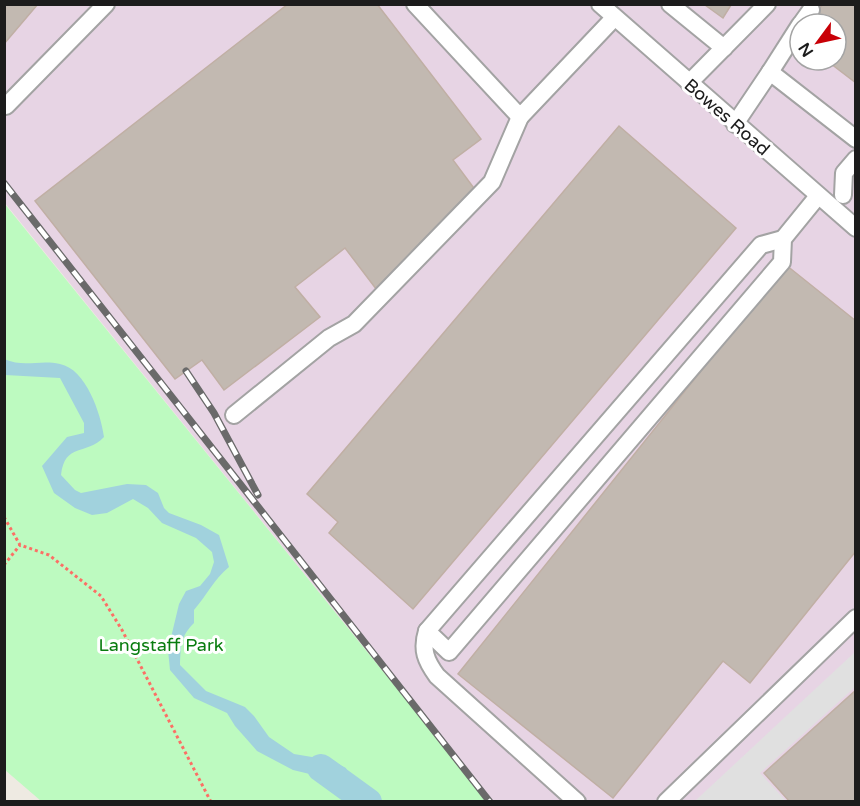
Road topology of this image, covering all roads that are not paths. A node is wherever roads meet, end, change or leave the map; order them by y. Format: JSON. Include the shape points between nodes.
{"nodes":[{"id":1,"x":106,"y":4,"type":"edge"},
{"id":2,"x":416,"y":4,"type":"edge"},
{"id":3,"x":600,"y":4,"type":"edge"},
{"id":4,"x":670,"y":4,"type":"edge"},
{"id":5,"x":767,"y":4,"type":"edge"},
{"id":6,"x":614,"y":18,"type":"junction"},
{"id":7,"x":788,"y":44,"type":"edge"},
{"id":8,"x":724,"y":48,"type":"junction"},
{"id":9,"x":770,"y":72,"type":"junction"},
{"id":10,"x":689,"y":83,"type":"junction"},
{"id":11,"x":6,"y":106,"type":"edge"},
{"id":12,"x":520,"y":117,"type":"junction"},
{"id":13,"x":735,"y":124,"type":"junction"},
{"id":14,"x":855,"y":139,"type":"edge"},
{"id":15,"x":855,"y":159,"type":"edge"},
{"id":16,"x":849,"y":193,"type":"edge"},
{"id":17,"x":824,"y":201,"type":"junction"},
{"id":18,"x":855,"y":228,"type":"edge"},
{"id":19,"x":783,"y":239,"type":"junction"},
{"id":20,"x":234,"y":415,"type":"dead end"},
{"id":21,"x":855,"y":618,"type":"edge"},
{"id":22,"x":427,"y":632,"type":"junction"},
{"id":23,"x":577,"y":801,"type":"edge"},
{"id":24,"x":666,"y":801,"type":"edge"}],
"edges":[{"from":1,"to":11,"type":"street"},
{"from":2,"to":12,"type":"street"},
{"from":3,"to":6,"type":"street","name":"Bowes Road"},
{"from":4,"to":8,"type":"street"},
{"from":5,"to":8,"type":"street"},
{"from":6,"to":10,"type":"street","name":"Bowes Road"},
{"from":6,"to":12,"type":"street"},
{"from":7,"to":9,"type":"street"},
{"from":8,"to":10,"type":"street"},
{"from":9,"to":13,"type":"street"},
{"from":9,"to":14,"type":"street"},
{"from":10,"to":13,"type":"street","name":"Bowes Road"},
{"from":12,"to":20,"type":"street","via":[[492,182],[354,324],[329,338]]},
{"from":13,"to":17,"type":"street","name":"Bowes Road"},
{"from":15,"to":16,"type":"street","via":[[844,173]]},
{"from":16,"to":17,"type":"street"},
{"from":17,"to":18,"type":"street","name":"Bowes Road"},
{"from":17,"to":19,"type":"street"},
{"from":19,"to":22,"type":"street","via":[[761,245]]},
{"from":19,"to":22,"type":"street","via":[[782,262],[449,652]]},
{"from":21,"to":24,"type":"street"},
{"from":22,"to":23,"type":"street","via":[[424,653],[437,676]]}]}
